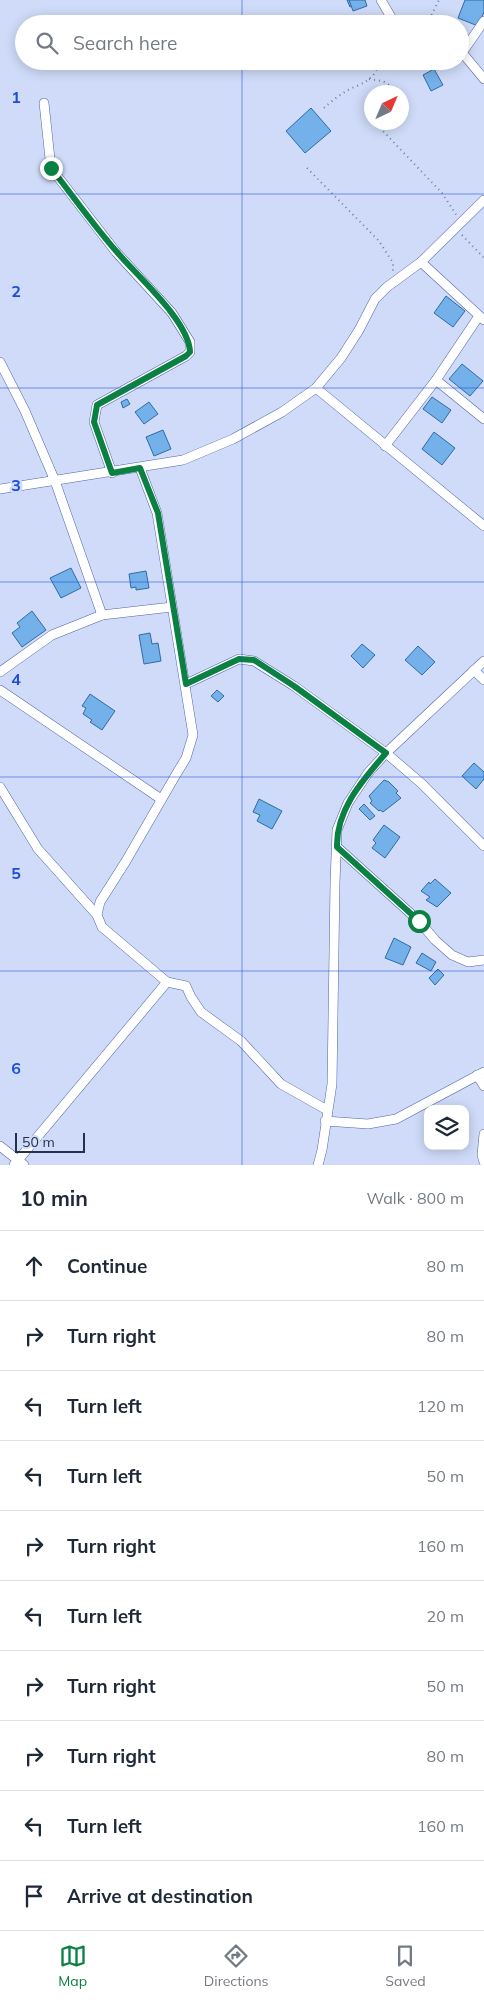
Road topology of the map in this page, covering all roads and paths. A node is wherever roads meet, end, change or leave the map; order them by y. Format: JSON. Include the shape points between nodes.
{"nodes":[{"id":1,"x":381,"y":0,"type":"edge"},
{"id":2,"x":438,"y":0,"type":"edge"},
{"id":3,"x":390,"y":15,"type":"edge"},
{"id":4,"x":431,"y":15,"type":"edge"},
{"id":5,"x":484,"y":21,"type":"edge"},
{"id":6,"x":469,"y":41,"type":"edge"},
{"id":7,"x":469,"y":61,"type":"edge"},
{"id":8,"x":376,"y":70,"type":"edge"},
{"id":9,"x":369,"y":79,"type":"junction"},
{"id":10,"x":484,"y":79,"type":"edge"},
{"id":11,"x":389,"y":85,"type":"edge"},
{"id":12,"x":44,"y":103,"type":"dead end"},
{"id":13,"x":324,"y":108,"type":"dead end"},
{"id":14,"x":382,"y":130,"type":"edge"},
{"id":15,"x":307,"y":168,"type":"dead end"},
{"id":16,"x":484,"y":200,"type":"edge"},
{"id":17,"x":458,"y":225,"type":"junction"},
{"id":18,"x":484,"y":258,"type":"edge"},
{"id":19,"x":421,"y":262,"type":"junction"},
{"id":20,"x":387,"y":287,"type":"junction"},
{"id":21,"x":481,"y":318,"type":"edge"},
{"id":22,"x":0,"y":362,"type":"edge"},
{"id":23,"x":436,"y":380,"type":"junction"},
{"id":24,"x":316,"y":388,"type":"junction"},
{"id":25,"x":484,"y":419,"type":"edge"},
{"id":26,"x":386,"y":446,"type":"junction"},
{"id":27,"x":140,"y":468,"type":"junction"},
{"id":28,"x":112,"y":473,"type":"junction"},
{"id":29,"x":55,"y":481,"type":"junction"},
{"id":30,"x":0,"y":489,"type":"edge"},
{"id":31,"x":484,"y":526,"type":"edge"},
{"id":32,"x":172,"y":607,"type":"junction"},
{"id":33,"x":102,"y":615,"type":"junction"},
{"id":34,"x":484,"y":661,"type":"edge"},
{"id":35,"x":474,"y":670,"type":"junction"},
{"id":36,"x":0,"y":672,"type":"edge"},
{"id":37,"x":484,"y":680,"type":"edge"},
{"id":38,"x":186,"y":684,"type":"junction"},
{"id":39,"x":0,"y":690,"type":"edge"},
{"id":40,"x":386,"y":753,"type":"junction"},
{"id":41,"x":0,"y":787,"type":"edge"},
{"id":42,"x":161,"y":799,"type":"junction"},
{"id":43,"x":484,"y":846,"type":"edge"},
{"id":44,"x":337,"y":847,"type":"junction"},
{"id":45,"x":97,"y":915,"type":"junction"},
{"id":46,"x":484,"y":960,"type":"edge"},
{"id":47,"x":166,"y":982,"type":"junction"},
{"id":48,"x":480,"y":1074,"type":"edge"},
{"id":49,"x":484,"y":1086,"type":"edge"},
{"id":50,"x":327,"y":1110,"type":"junction"},
{"id":51,"x":326,"y":1122,"type":"junction"},
{"id":52,"x":484,"y":1134,"type":"edge"},
{"id":53,"x":0,"y":1146,"type":"edge"},
{"id":54,"x":484,"y":1162,"type":"edge"},
{"id":55,"x":19,"y":1163,"type":"edge"},
{"id":56,"x":318,"y":1165,"type":"edge"}],
"edges":[{"from":1,"to":3,"type":"street"},
{"from":2,"to":4,"type":"path"},
{"from":5,"to":6,"type":"street"},
{"from":7,"to":10,"type":"street"},
{"from":8,"to":9,"type":"path"},
{"from":9,"to":11,"type":"path"},
{"from":9,"to":13,"type":"path"},
{"from":12,"to":28,"type":"street","via":[[51,168],[116,252],[172,313],[190,342],[190,352],[186,356],[97,405],[94,422]]},
{"from":14,"to":17,"type":"path","via":[[442,193]]},
{"from":15,"to":20,"type":"path","via":[[379,242],[393,263]]},
{"from":16,"to":17,"type":"street"},
{"from":17,"to":18,"type":"path"},
{"from":17,"to":19,"type":"street"},
{"from":19,"to":20,"type":"street"},
{"from":19,"to":21,"type":"street"},
{"from":20,"to":24,"type":"street","via":[[375,299],[341,358]]},
{"from":21,"to":23,"type":"street"},
{"from":22,"to":29,"type":"street"},
{"from":23,"to":25,"type":"street"},
{"from":23,"to":26,"type":"street"},
{"from":24,"to":26,"type":"street"},
{"from":24,"to":27,"type":"street","via":[[282,412],[233,439],[183,460]]},
{"from":26,"to":31,"type":"street"},
{"from":27,"to":28,"type":"street"},
{"from":27,"to":32,"type":"street","via":[[158,513]]},
{"from":28,"to":29,"type":"street"},
{"from":29,"to":30,"type":"street"},
{"from":29,"to":33,"type":"street"},
{"from":32,"to":33,"type":"street"},
{"from":32,"to":38,"type":"street"},
{"from":33,"to":36,"type":"street","via":[[52,635]]},
{"from":34,"to":35,"type":"street"},
{"from":35,"to":37,"type":"street"},
{"from":35,"to":40,"type":"street"},
{"from":38,"to":40,"type":"street","via":[[239,659],[254,660]]},
{"from":38,"to":42,"type":"street","via":[[193,735],[186,758]]},
{"from":39,"to":42,"type":"street"},
{"from":40,"to":43,"type":"street"},
{"from":40,"to":44,"type":"street","via":[[348,803],[337,830]]},
{"from":41,"to":45,"type":"street","via":[[38,850]]},
{"from":42,"to":45,"type":"street","via":[[100,902]]},
{"from":44,"to":46,"type":"street","via":[[452,955],[468,962]]},
{"from":44,"to":50,"type":"street","via":[[333,1060]]},
{"from":45,"to":47,"type":"street","via":[[102,927]]},
{"from":47,"to":50,"type":"street","via":[[186,986],[201,1012],[241,1041],[281,1084]]},
{"from":47,"to":55,"type":"street"},
{"from":48,"to":49,"type":"street"},
{"from":48,"to":51,"type":"street","via":[[396,1119],[368,1124]]},
{"from":50,"to":51,"type":"street"},
{"from":51,"to":56,"type":"street"},
{"from":52,"to":54,"type":"street"},
{"from":53,"to":55,"type":"street"}]}
